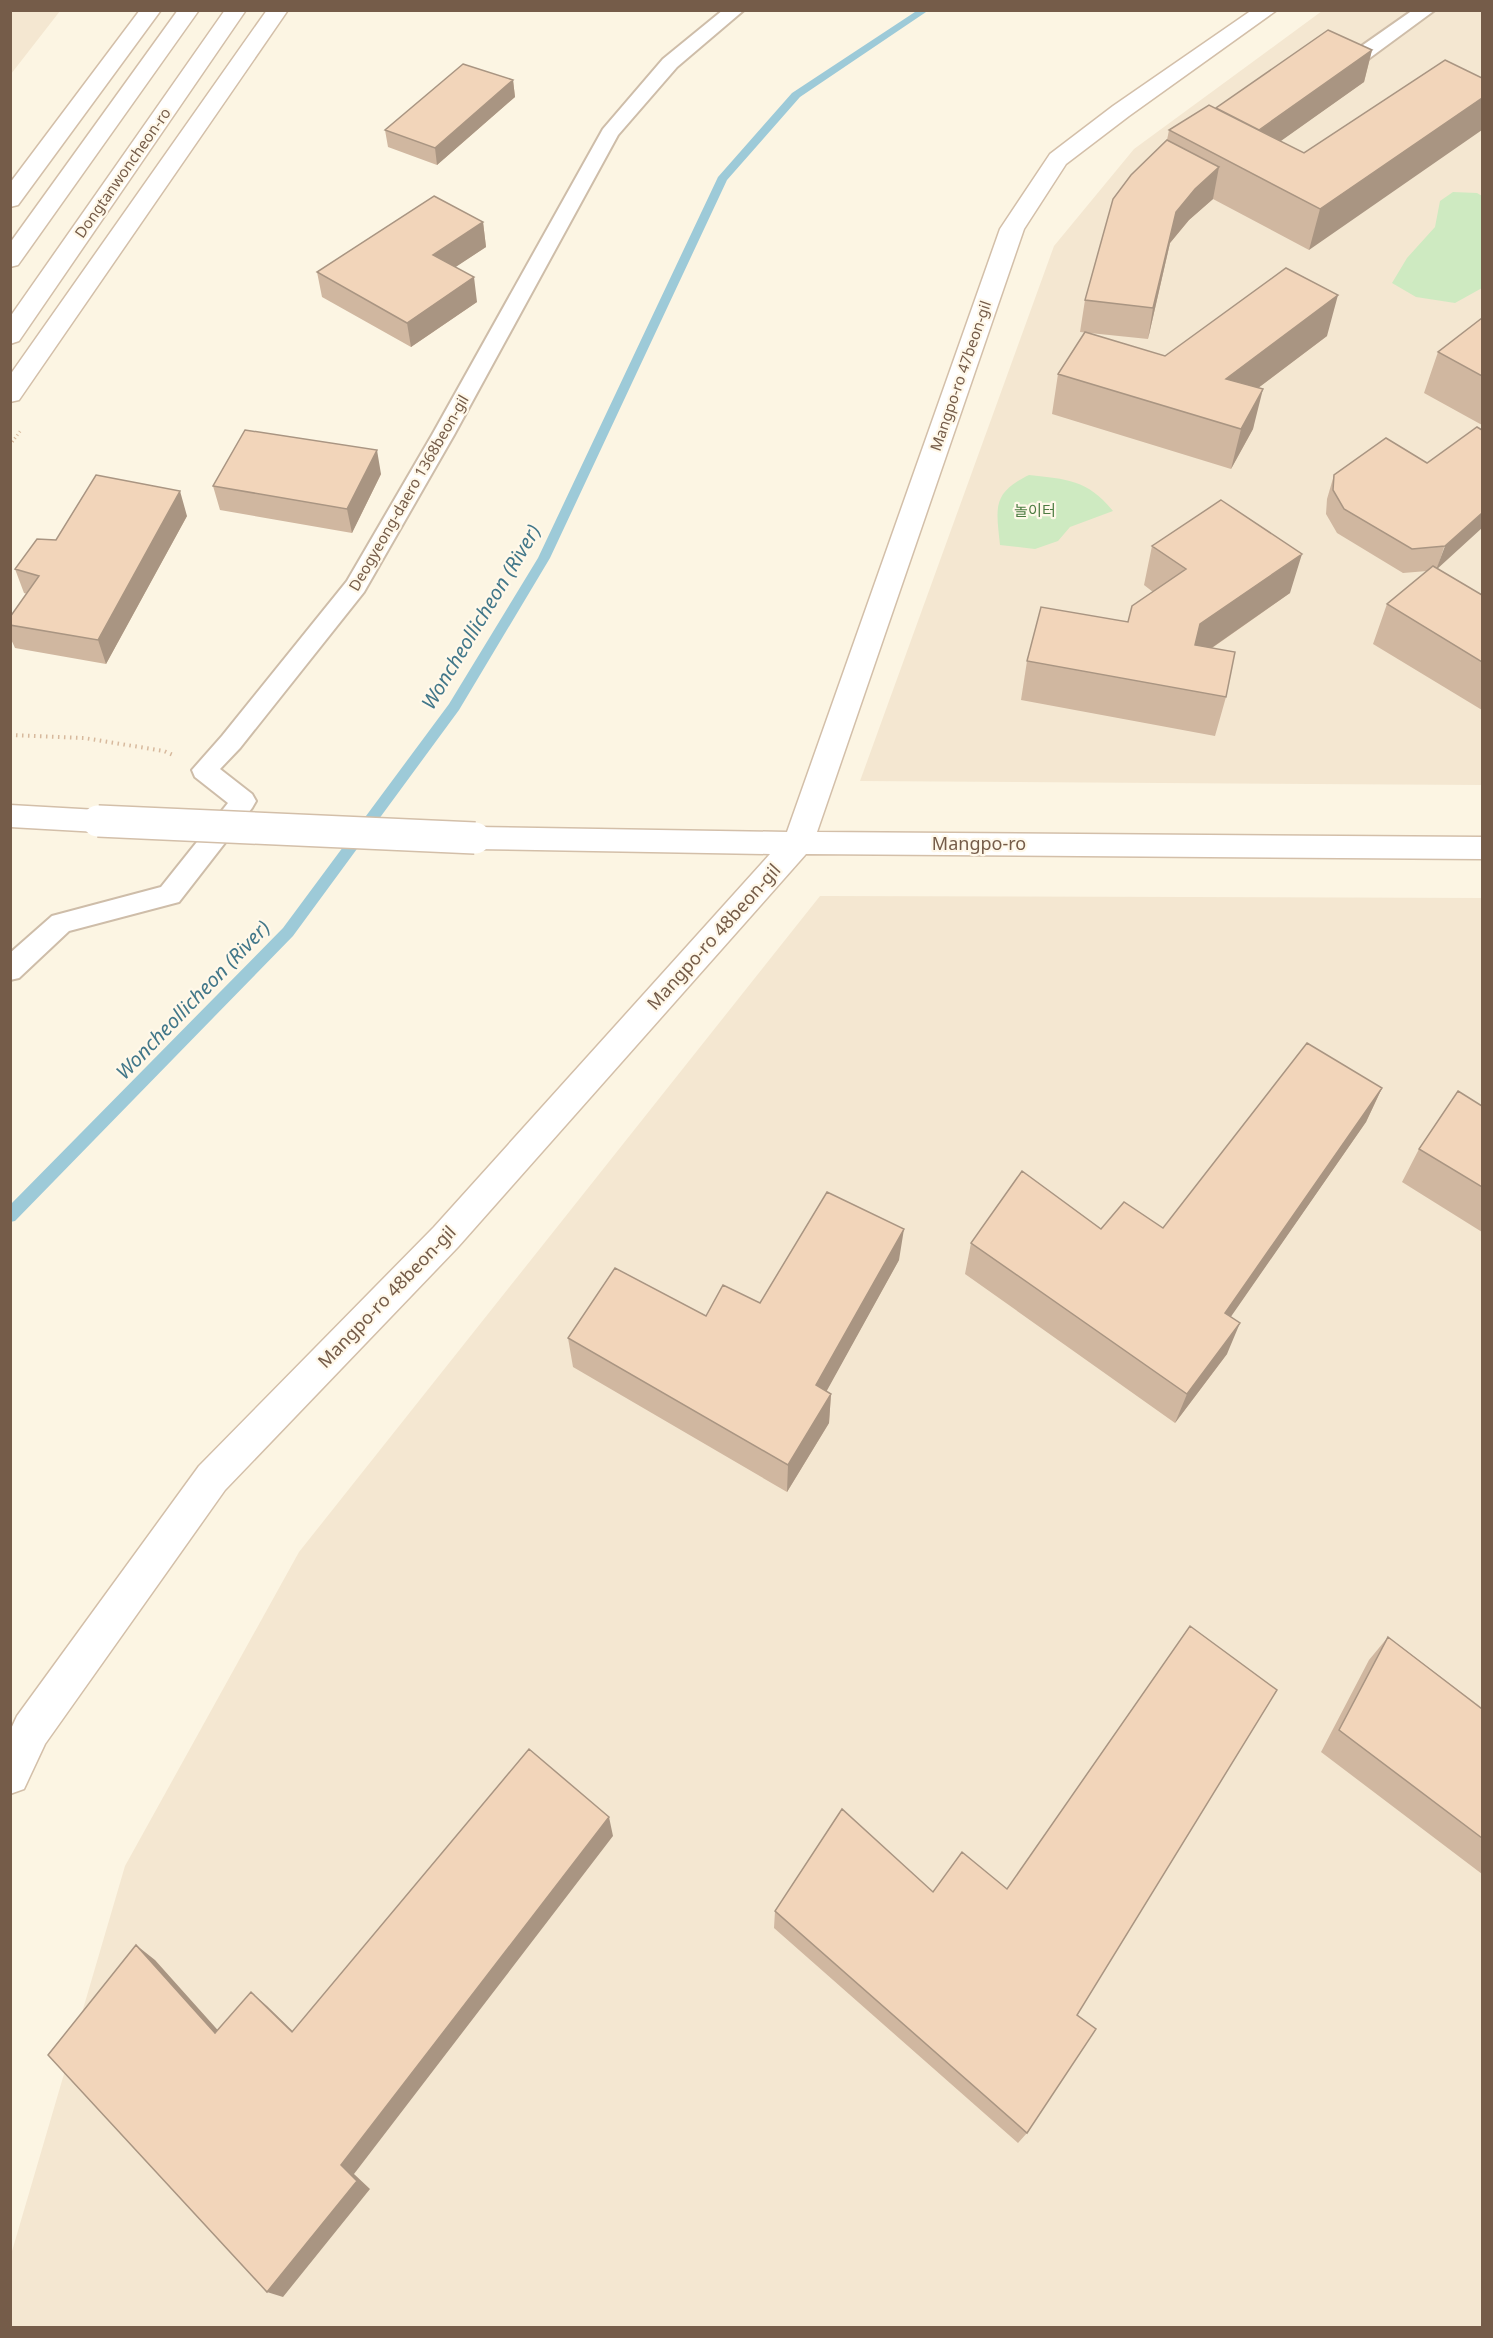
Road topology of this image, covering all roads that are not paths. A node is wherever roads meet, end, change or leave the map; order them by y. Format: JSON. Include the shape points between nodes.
{"nodes":[{"id":1,"x":151,"y":10,"type":"edge"},
{"id":2,"x":189,"y":10,"type":"edge"},
{"id":3,"x":236,"y":10,"type":"edge"},
{"id":4,"x":278,"y":10,"type":"edge"},
{"id":5,"x":735,"y":10,"type":"edge"},
{"id":6,"x":1267,"y":10,"type":"edge"},
{"id":7,"x":1426,"y":10,"type":"edge"},
{"id":8,"x":1360,"y":56,"type":"edge"},
{"id":9,"x":10,"y":200,"type":"edge"},
{"id":10,"x":10,"y":260,"type":"edge"},
{"id":11,"x":10,"y":336,"type":"edge"},
{"id":12,"x":10,"y":394,"type":"edge"},
{"id":13,"x":10,"y":816,"type":"edge"},
{"id":14,"x":798,"y":843,"type":"junction"},
{"id":15,"x":1482,"y":848,"type":"edge"},
{"id":16,"x":10,"y":970,"type":"edge"},
{"id":17,"x":10,"y":1775,"type":"edge"}],
"edges":[{"from":1,"to":9,"type":"street"},
{"from":2,"to":10,"type":"street"},
{"from":3,"to":11,"type":"street","name":"Dongtanwoncheon-ro"},
{"from":4,"to":12,"type":"street"},
{"from":5,"to":16,"type":"lane","name":"Deogyeong-daero 1368beon-gil","via":[[670,63],[610,133],[356,586],[204,770],[243,801],[170,895],[61,923]]},
{"from":6,"to":14,"type":"street","name":"Mangpo-ro 47beon-gil","via":[[1058,159],[1012,229]]},
{"from":7,"to":8,"type":"lane"},
{"from":13,"to":14,"type":"street","name":"Mangpo-ro","bridge":true,"via":[[476,838]]},
{"from":14,"to":15,"type":"street","name":"Mangpo-ro"},
{"from":14,"to":17,"type":"street","name":"Mangpo-ro 48beon-gil","via":[[446,1237],[212,1478],[31,1730]]}]}
